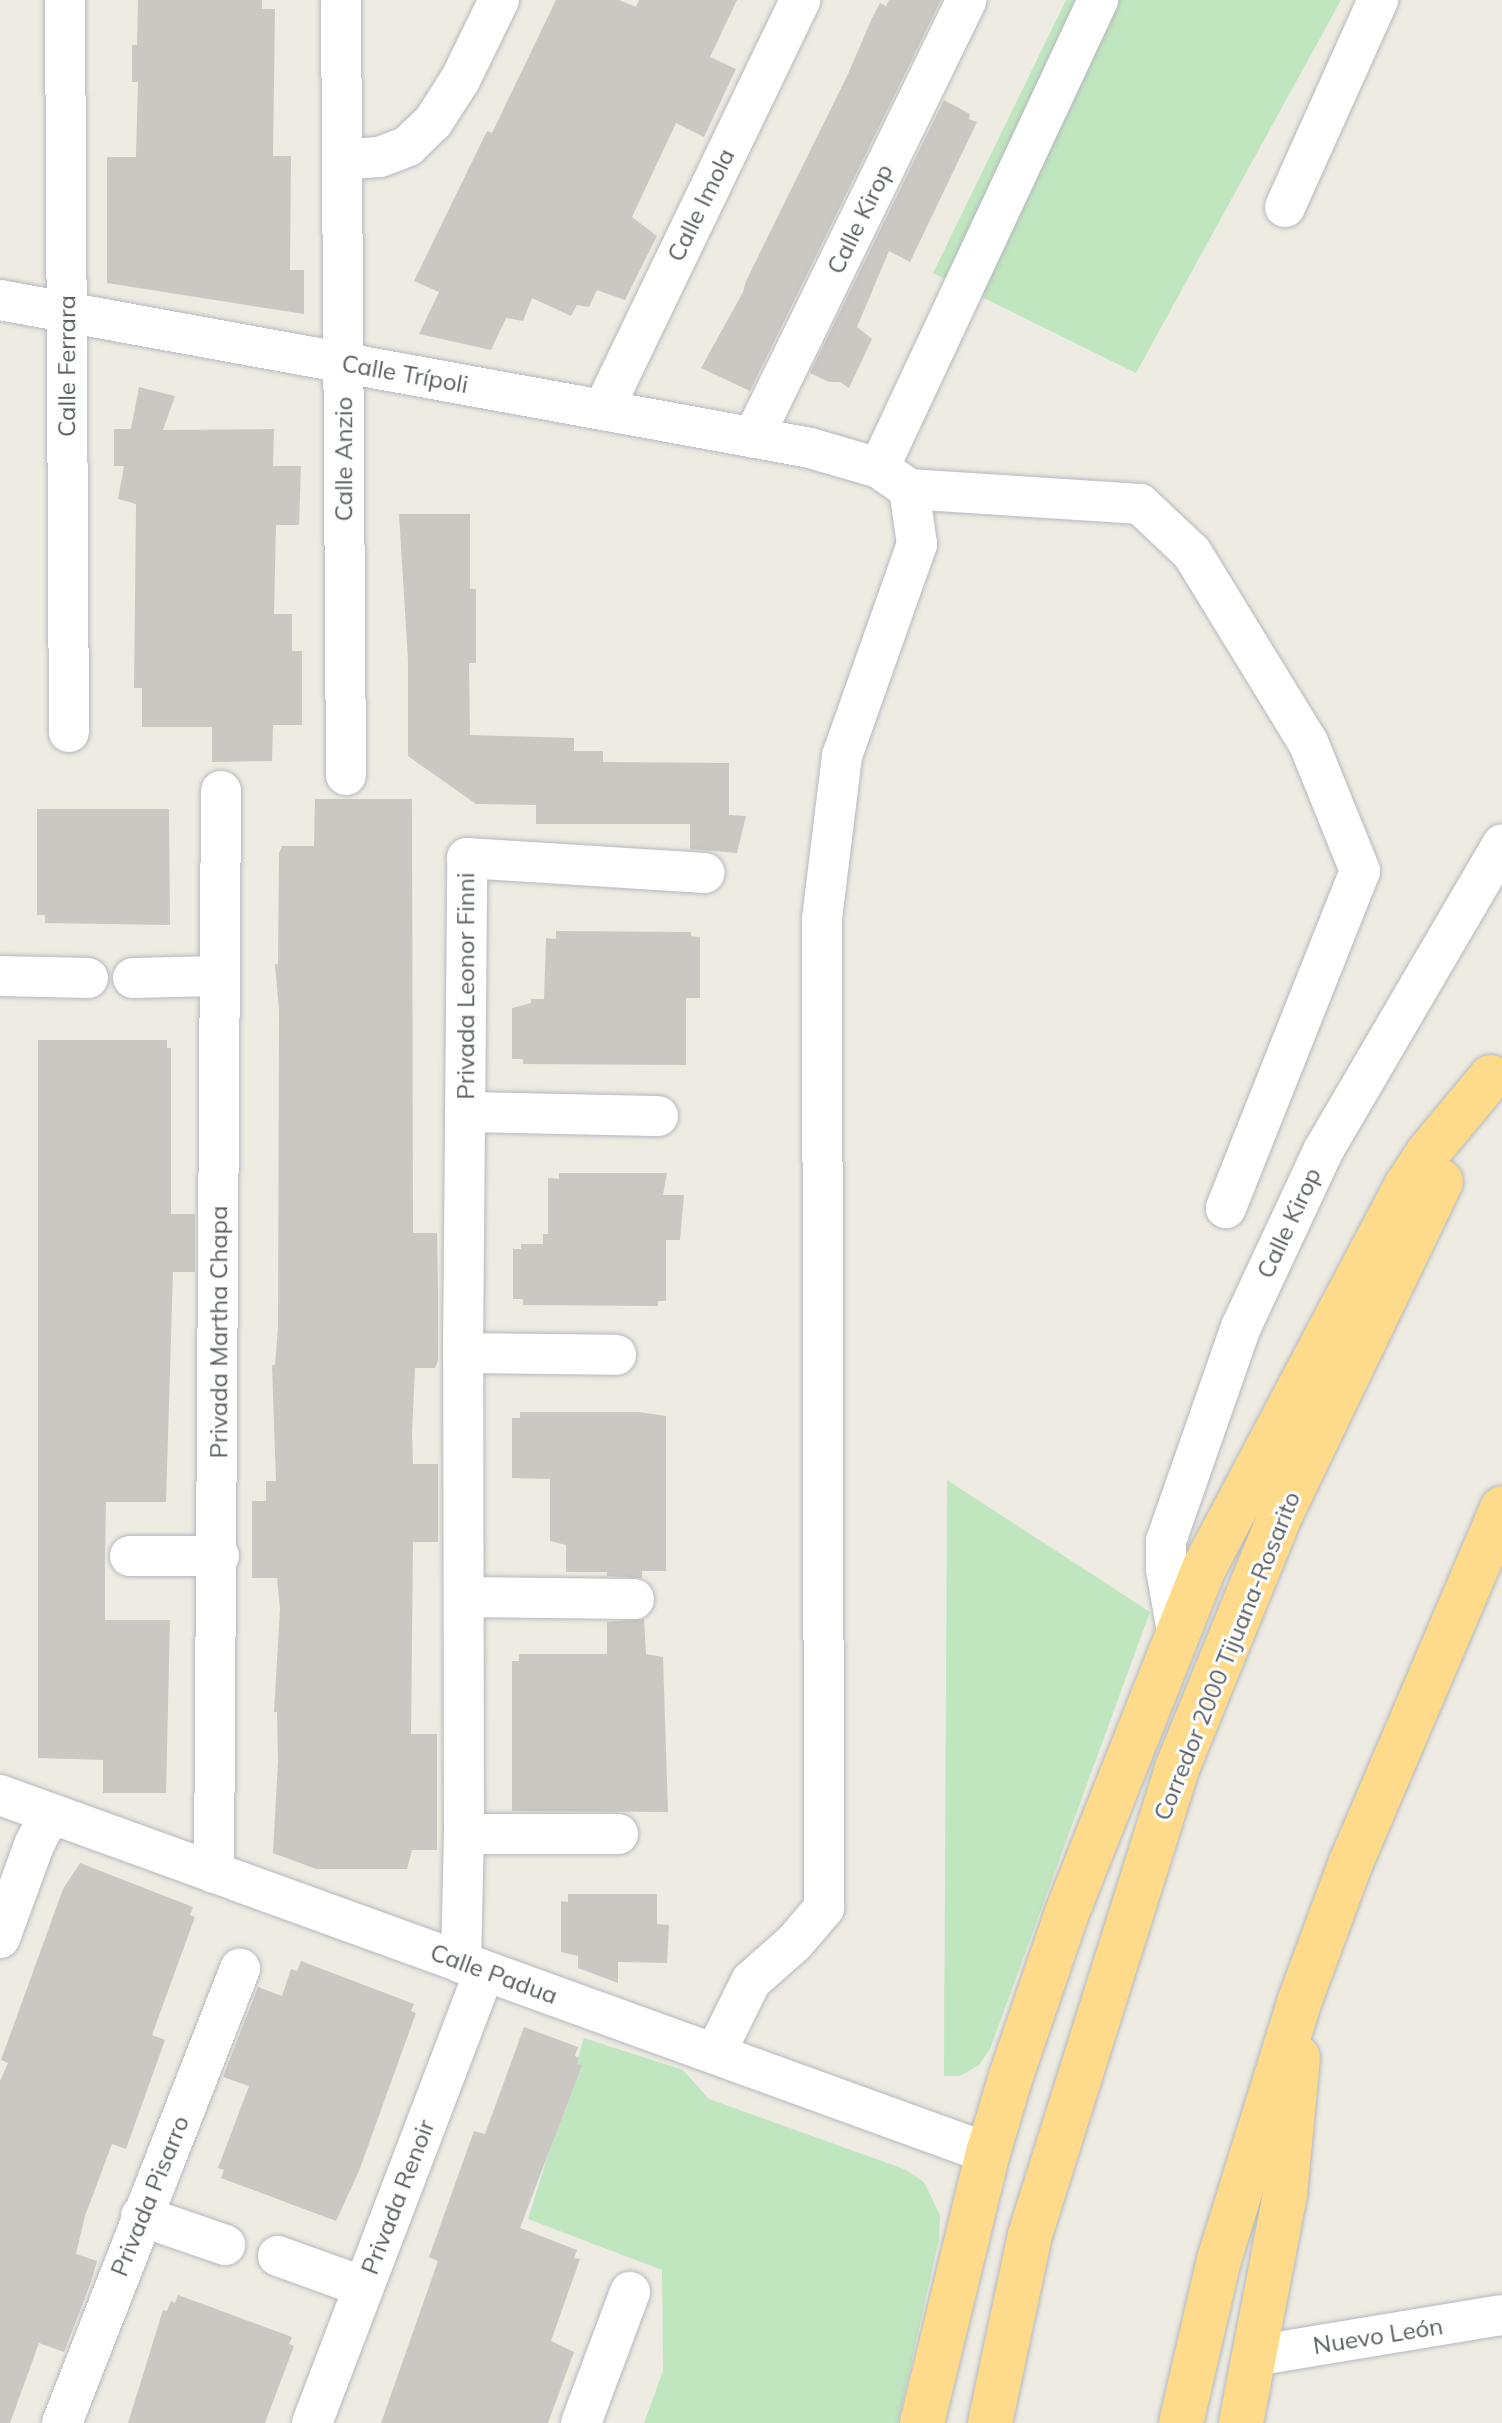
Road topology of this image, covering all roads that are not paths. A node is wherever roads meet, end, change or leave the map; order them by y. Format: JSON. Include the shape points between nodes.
{"nodes":[{"id":1,"x":65,"y":0,"type":"edge"},
{"id":2,"x":341,"y":0,"type":"edge"},
{"id":3,"x":499,"y":0,"type":"edge"},
{"id":4,"x":800,"y":0,"type":"edge"},
{"id":5,"x":967,"y":0,"type":"edge"},
{"id":6,"x":1098,"y":0,"type":"edge"},
{"id":7,"x":1378,"y":0,"type":"edge"},
{"id":8,"x":343,"y":160,"type":"junction"},
{"id":9,"x":1285,"y":207,"type":"dead end"},
{"id":10,"x":0,"y":300,"type":"edge"},
{"id":11,"x":67,"y":312,"type":"junction"},
{"id":12,"x":344,"y":363,"type":"junction"},
{"id":13,"x":603,"y":410,"type":"junction"},
{"id":14,"x":753,"y":438,"type":"junction"},
{"id":15,"x":894,"y":479,"type":"junction"},
{"id":16,"x":69,"y":732,"type":"dead end"},
{"id":17,"x":346,"y":775,"type":"dead end"},
{"id":18,"x":221,"y":791,"type":"dead end"},
{"id":19,"x":1502,"y":845,"type":"edge"},
{"id":20,"x":705,"y":873,"type":"dead end"},
{"id":21,"x":0,"y":976,"type":"edge"},
{"id":22,"x":219,"y":976,"type":"junction"},
{"id":23,"x":88,"y":978,"type":"dead end"},
{"id":24,"x":133,"y":978,"type":"dead end"},
{"id":25,"x":1497,"y":1067,"type":"edge"},
{"id":26,"x":465,"y":1112,"type":"junction"},
{"id":27,"x":658,"y":1116,"type":"dead end"},
{"id":28,"x":1226,"y":1208,"type":"dead end"},
{"id":29,"x":463,"y":1353,"type":"junction"},
{"id":30,"x":616,"y":1355,"type":"dead end"},
{"id":31,"x":1502,"y":1508,"type":"edge"},
{"id":32,"x":130,"y":1556,"type":"dead end"},
{"id":33,"x":219,"y":1556,"type":"junction"},
{"id":34,"x":464,"y":1597,"type":"junction"},
{"id":35,"x":634,"y":1599,"type":"dead end"},
{"id":36,"x":1177,"y":1632,"type":"junction"},
{"id":37,"x":0,"y":1795,"type":"edge"},
{"id":38,"x":50,"y":1814,"type":"junction"},
{"id":39,"x":464,"y":1834,"type":"junction"},
{"id":40,"x":618,"y":1834,"type":"dead end"},
{"id":41,"x":214,"y":1873,"type":"junction"},
{"id":42,"x":0,"y":1938,"type":"edge"},
{"id":43,"x":473,"y":1967,"type":"junction"},
{"id":44,"x":240,"y":1969,"type":"dead end"},
{"id":45,"x":1300,"y":2000,"type":"junction"},
{"id":46,"x":715,"y":2054,"type":"junction"},
{"id":47,"x":988,"y":2153,"type":"junction"},
{"id":48,"x":141,"y":2216,"type":"junction"},
{"id":49,"x":225,"y":2245,"type":"dead end"},
{"id":50,"x":278,"y":2256,"type":"dead end"},
{"id":51,"x":364,"y":2287,"type":"junction"},
{"id":52,"x":630,"y":2292,"type":"dead end"},
{"id":53,"x":1502,"y":2315,"type":"edge"},
{"id":54,"x":1254,"y":2356,"type":"junction"},
{"id":55,"x":62,"y":2423,"type":"edge"},
{"id":56,"x":312,"y":2423,"type":"edge"},
{"id":57,"x":581,"y":2423,"type":"edge"},
{"id":58,"x":922,"y":2423,"type":"edge"},
{"id":59,"x":990,"y":2423,"type":"edge"},
{"id":60,"x":1181,"y":2423,"type":"edge"},
{"id":61,"x":1241,"y":2423,"type":"edge"}],
"edges":[{"from":1,"to":11,"type":"street","name":"Calle Ferrara"},
{"from":2,"to":8,"type":"street","name":"Calle Anzio"},
{"from":3,"to":8,"type":"street","via":[[433,122],[394,152]]},
{"from":4,"to":13,"type":"street","name":"Calle Imola"},
{"from":5,"to":14,"type":"street","name":"Calle Kirop"},
{"from":6,"to":15,"type":"street"},
{"from":7,"to":9,"type":"street"},
{"from":8,"to":12,"type":"street","name":"Calle Anzio"},
{"from":10,"to":11,"type":"street","name":"Calle Trípoli"},
{"from":11,"to":12,"type":"street","name":"Calle Trípoli"},
{"from":11,"to":16,"type":"street","name":"Calle Ferrara"},
{"from":12,"to":13,"type":"street","name":"Calle Trípoli"},
{"from":12,"to":17,"type":"street","name":"Calle Anzio"},
{"from":13,"to":14,"type":"street","name":"Calle Trípoli"},
{"from":14,"to":15,"type":"street","name":"Calle Trípoli","via":[[810,448]]},
{"from":15,"to":28,"type":"street","name":"Calle Trípoli","via":[[1140,504],[1192,553],[1308,742],[1360,871]]},
{"from":15,"to":46,"type":"street","via":[[917,544],[842,756],[822,918],[824,1908],[751,1981]]},
{"from":18,"to":22,"type":"street","name":"Privada Martha Chapa"},
{"from":19,"to":36,"type":"street","name":"Calle Kirop","via":[[1323,1151],[1241,1327],[1166,1541]]},
{"from":20,"to":26,"type":"street","name":"Privada Leonor Finni","via":[[467,858]]},
{"from":21,"to":23,"type":"street"},
{"from":22,"to":24,"type":"street"},
{"from":22,"to":33,"type":"street","name":"Privada Martha Chapa"},
{"from":25,"to":36,"type":"highway","via":[[1407,1185],[1256,1465]]},
{"from":25,"to":59,"type":"highway","name":"Corredor 2000 Tijuana-Rosarito","via":[[1281,1514],[1178,1766],[1030,2235]]},
{"from":26,"to":27,"type":"street","name":"Privada Leonor Finni"},
{"from":26,"to":29,"type":"street","name":"Privada Leonor Finni"},
{"from":29,"to":30,"type":"street"},
{"from":29,"to":34,"type":"street","name":"Privada Leonor Finni"},
{"from":31,"to":45,"type":"highway","via":[[1350,1865]]},
{"from":32,"to":33,"type":"street"},
{"from":33,"to":41,"type":"street","name":"Privada Martha Chapa"},
{"from":34,"to":35,"type":"street"},
{"from":34,"to":39,"type":"street","name":"Privada Leonor Finni"},
{"from":36,"to":47,"type":"highway","via":[[1066,1915]]},
{"from":37,"to":38,"type":"street","name":"Calle Padua"},
{"from":38,"to":41,"type":"street","name":"Calle Padua"},
{"from":38,"to":42,"type":"street"},
{"from":39,"to":40,"type":"street"},
{"from":39,"to":43,"type":"street","name":"Privada Leonor Finni"},
{"from":41,"to":43,"type":"street","name":"Calle Padua"},
{"from":43,"to":46,"type":"street","name":"Calle Padua"},
{"from":43,"to":51,"type":"street","name":"Privada Renoir"},
{"from":44,"to":48,"type":"street","name":"Privada Pisarro"},
{"from":45,"to":54,"type":"highway","via":[[1297,2093],[1285,2195]]},
{"from":45,"to":60,"type":"highway","via":[[1219,2260]]},
{"from":46,"to":47,"type":"street","name":"Calle Padua"},
{"from":47,"to":58,"type":"highway"},
{"from":48,"to":49,"type":"street"},
{"from":48,"to":55,"type":"street","name":"Privada Pisarro"},
{"from":50,"to":51,"type":"street"},
{"from":51,"to":56,"type":"street","name":"Privada Renoir"},
{"from":52,"to":57,"type":"street"},
{"from":53,"to":54,"type":"street","name":"Nuevo León"},
{"from":54,"to":61,"type":"highway"}]}
